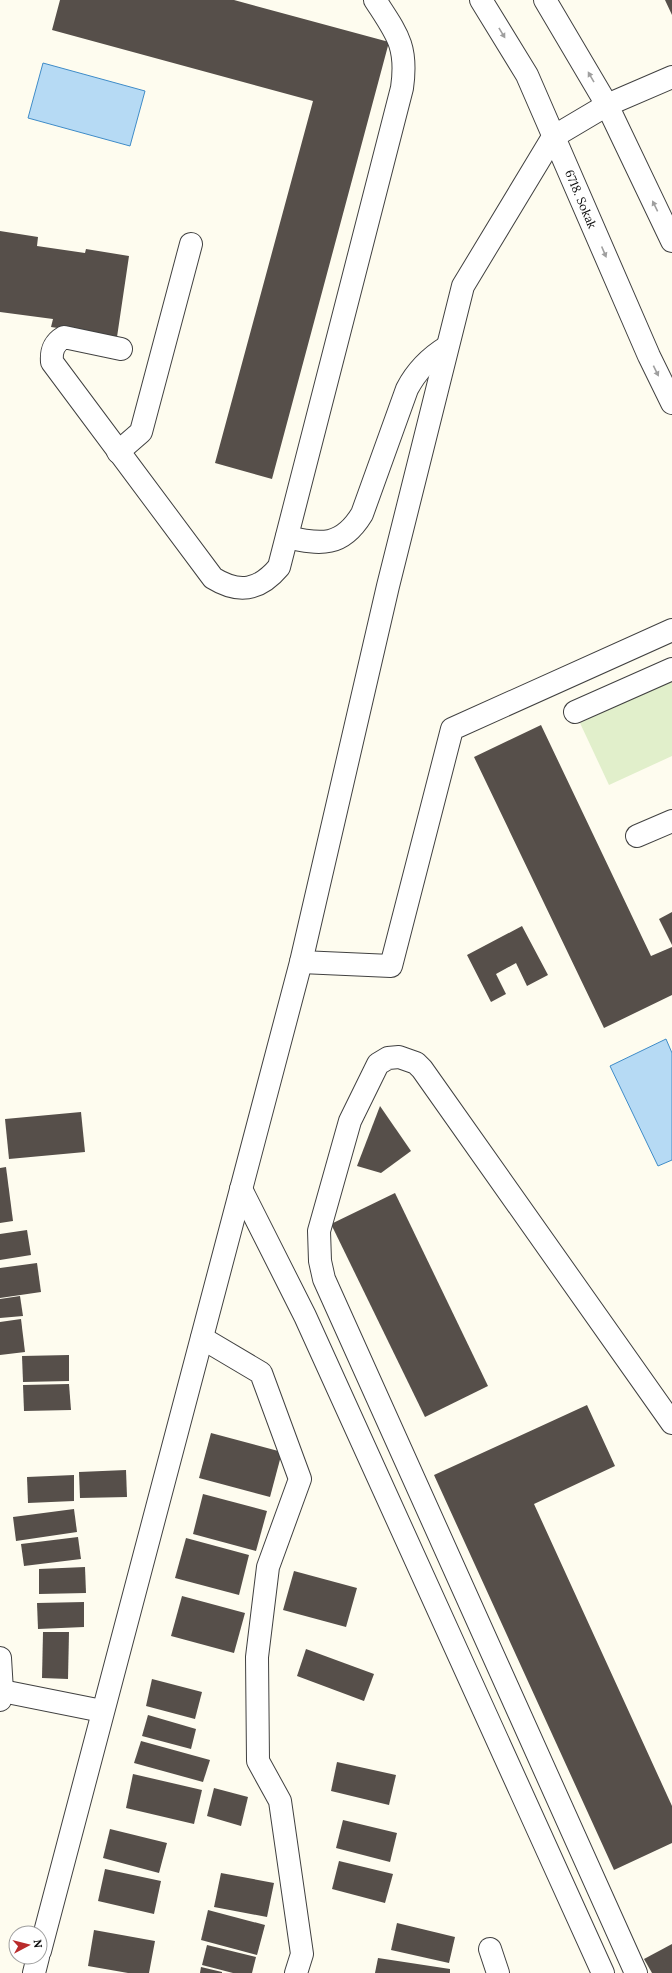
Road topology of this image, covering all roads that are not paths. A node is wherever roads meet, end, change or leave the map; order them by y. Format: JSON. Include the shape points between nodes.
{"nodes":[{"id":1,"x":375,"y":0,"type":"edge"},
{"id":2,"x":481,"y":0,"type":"edge"},
{"id":3,"x":546,"y":0,"type":"edge"},
{"id":4,"x":672,"y":77,"type":"edge"},
{"id":5,"x":607,"y":105,"type":"junction"},
{"id":6,"x":553,"y":136,"type":"junction"},
{"id":7,"x":672,"y":241,"type":"edge"},
{"id":8,"x":191,"y":244,"type":"dead end"},
{"id":9,"x":447,"y":348,"type":"junction"},
{"id":10,"x":121,"y":349,"type":"dead end"},
{"id":11,"x":672,"y":403,"type":"edge"},
{"id":12,"x":118,"y":452,"type":"junction"},
{"id":13,"x":286,"y":537,"type":"junction"},
{"id":14,"x":672,"y":630,"type":"edge"},
{"id":15,"x":672,"y":669,"type":"edge"},
{"id":16,"x":576,"y":712,"type":"dead end"},
{"id":17,"x":672,"y":821,"type":"edge"},
{"id":18,"x":637,"y":836,"type":"dead end"},
{"id":19,"x":301,"y":962,"type":"junction"},
{"id":20,"x":241,"y":1189,"type":"junction"},
{"id":21,"x":202,"y":1338,"type":"junction"},
{"id":22,"x":672,"y":1422,"type":"edge"},
{"id":23,"x":0,"y":1658,"type":"edge"},
{"id":24,"x":1,"y":1696,"type":"edge"},
{"id":25,"x":102,"y":1712,"type":"junction"},
{"id":26,"x":47,"y":1925,"type":"edge"},
{"id":27,"x":490,"y":1949,"type":"dead end"},
{"id":28,"x":296,"y":1973,"type":"edge"},
{"id":29,"x":498,"y":1973,"type":"edge"},
{"id":30,"x":603,"y":1973,"type":"edge"},
{"id":31,"x":636,"y":1973,"type":"edge"}],
"edges":[{"from":1,"to":13,"type":"street","via":[[398,36],[402,47],[405,68],[402,88]]},
{"from":2,"to":6,"type":"street","name":"6718. Sokak","one_way":true,"via":[[527,75]]},
{"from":5,"to":3,"type":"street","one_way":true},
{"from":4,"to":5,"type":"street"},
{"from":5,"to":6,"type":"street"},
{"from":7,"to":5,"type":"street","one_way":true},
{"from":6,"to":9,"type":"street","via":[[463,286]]},
{"from":6,"to":11,"type":"street","name":"6718. Sokak","one_way":true},
{"from":8,"to":12,"type":"street","via":[[141,432]]},
{"from":9,"to":13,"type":"street","via":[[425,362],[407,389],[362,514],[354,526],[344,536],[332,541],[319,543]]},
{"from":9,"to":19,"type":"street","via":[[388,586]]},
{"from":10,"to":12,"type":"street","via":[[64,337],[54,346],[51,354],[56,369]]},
{"from":12,"to":13,"type":"street","via":[[213,578],[224,584],[236,588],[249,588],[271,576],[279,567]]},
{"from":14,"to":19,"type":"street","via":[[452,729],[391,966]]},
{"from":15,"to":16,"type":"street"},
{"from":17,"to":18,"type":"street"},
{"from":19,"to":20,"type":"street"},
{"from":20,"to":21,"type":"street"},
{"from":20,"to":30,"type":"street","via":[[305,1316]]},
{"from":21,"to":25,"type":"street"},
{"from":21,"to":28,"type":"street","via":[[261,1373],[300,1479],[268,1567],[257,1657],[258,1761],[280,1801],[302,1954]]},
{"from":22,"to":31,"type":"street","via":[[422,1069],[416,1063],[399,1057],[388,1058],[378,1064],[350,1121],[319,1232],[320,1261],[324,1279]]},
{"from":23,"to":24,"type":"street"},
{"from":24,"to":25,"type":"street"},
{"from":25,"to":26,"type":"street"},
{"from":27,"to":29,"type":"street"}]}
